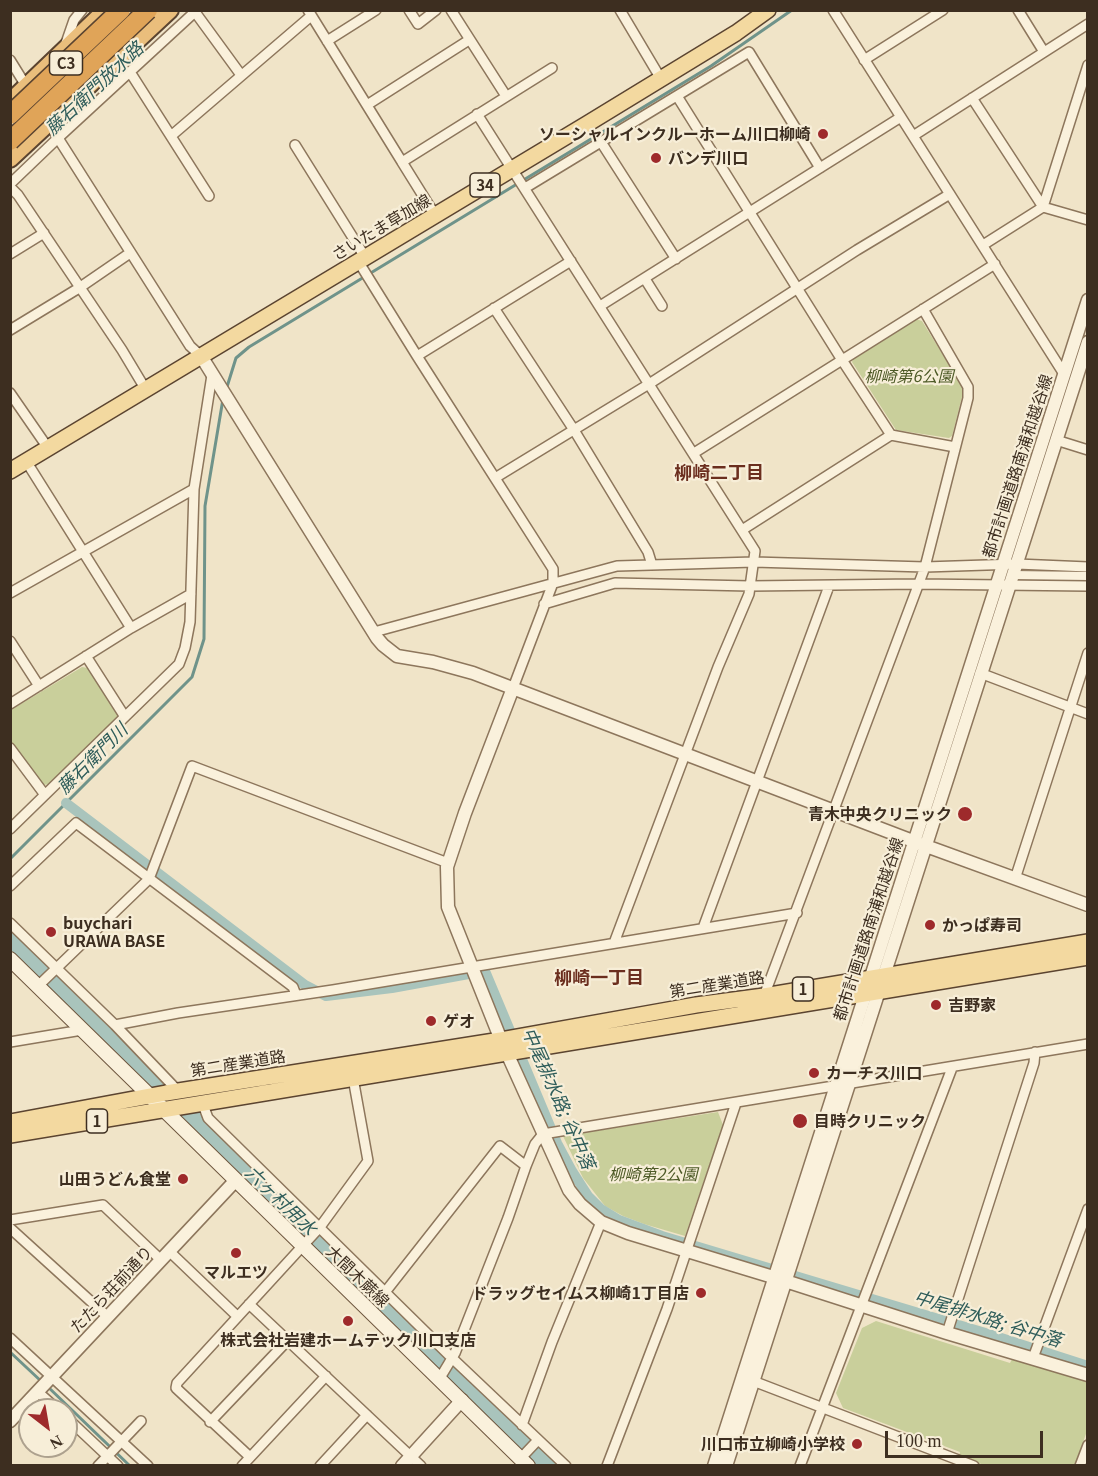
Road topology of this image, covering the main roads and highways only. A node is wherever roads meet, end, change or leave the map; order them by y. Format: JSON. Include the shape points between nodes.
{"nodes":[{"id":1,"x":106,"y":10,"type":"edge"},
{"id":2,"x":121,"y":10,"type":"edge"},
{"id":3,"x":148,"y":10,"type":"edge"},
{"id":4,"x":170,"y":10,"type":"edge"},
{"id":5,"x":768,"y":10,"type":"edge"},
{"id":6,"x":10,"y":102,"type":"edge"},
{"id":7,"x":10,"y":116,"type":"edge"},
{"id":8,"x":10,"y":141,"type":"edge"},
{"id":9,"x":10,"y":159,"type":"edge"},
{"id":10,"x":10,"y":471,"type":"edge"},
{"id":11,"x":1088,"y":942,"type":"edge"},
{"id":12,"x":1088,"y":957,"type":"edge"},
{"id":13,"x":10,"y":959,"type":"edge"},
{"id":14,"x":512,"y":1045,"type":"junction"},
{"id":15,"x":150,"y":1096,"type":"junction"},
{"id":16,"x":183,"y":1098,"type":"junction"},
{"id":17,"x":164,"y":1109,"type":"junction"},
{"id":18,"x":10,"y":1122,"type":"edge"},
{"id":19,"x":10,"y":1135,"type":"edge"},
{"id":20,"x":524,"y":1462,"type":"edge"}],
"edges":[{"from":1,"to":6,"type":"highway"},
{"from":2,"to":7,"type":"highway","number":"C3","bridge":true},
{"from":3,"to":8,"type":"highway","number":"C3","bridge":true},
{"from":4,"to":9,"type":"highway"},
{"from":5,"to":10,"type":"main road","name":"さいたま草加線","number":"34","via":[[363,263]]},
{"from":11,"to":14,"type":"main road","name":"第二産業道路","number":"1","via":[[696,1005]]},
{"from":12,"to":14,"type":"main road","name":"第二産業道路","number":"1"},
{"from":13,"to":15,"type":"main road","name":"大間木蕨線"},
{"from":14,"to":16,"type":"main road","name":"第二産業道路","number":"1"},
{"from":14,"to":16,"type":"main road","name":"第二産業道路","number":"1","via":[[353,1078]]},
{"from":15,"to":16,"type":"main road","name":"第二産業道路","number":"1"},
{"from":15,"to":17,"type":"main road","name":"大間木蕨線"},
{"from":15,"to":18,"type":"main road","name":"第二産業道路","number":"1"},
{"from":16,"to":17,"type":"main road","name":"第二産業道路","number":"1"},
{"from":17,"to":19,"type":"main road","name":"第二産業道路","number":"1"},
{"from":17,"to":20,"type":"main road","name":"大間木蕨線"}]}
